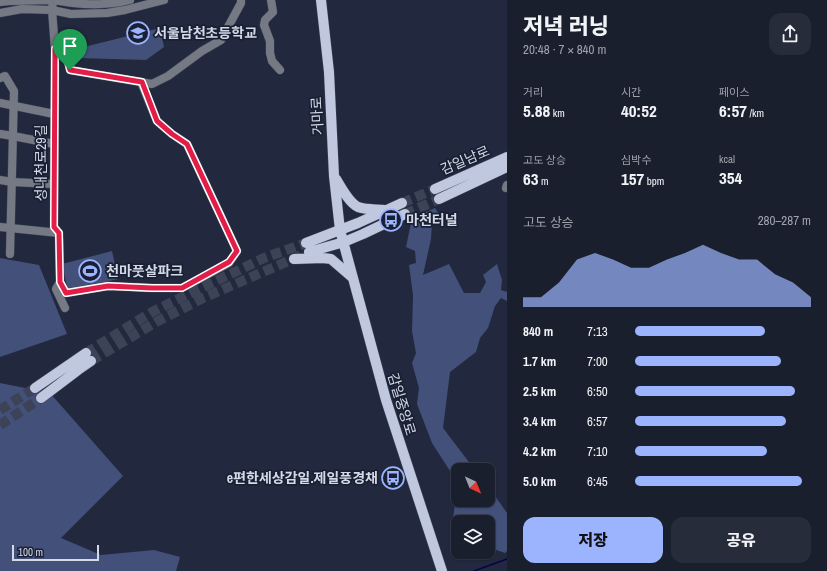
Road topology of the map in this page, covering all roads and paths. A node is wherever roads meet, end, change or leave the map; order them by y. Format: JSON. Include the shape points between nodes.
{"nodes":[{"id":1,"x":10,"y":0,"type":"edge"},
{"id":2,"x":52,"y":0,"type":"edge"},
{"id":3,"x":65,"y":0,"type":"edge"},
{"id":4,"x":130,"y":0,"type":"edge"},
{"id":5,"x":164,"y":0,"type":"edge"},
{"id":6,"x":241,"y":0,"type":"edge"},
{"id":7,"x":272,"y":0,"type":"edge"},
{"id":8,"x":321,"y":0,"type":"edge"},
{"id":9,"x":0,"y":2,"type":"edge"},
{"id":10,"x":52,"y":10,"type":"junction"},
{"id":11,"x":0,"y":12,"type":"edge"},
{"id":12,"x":55,"y":49,"type":"junction"},
{"id":13,"x":280,"y":70,"type":"dead end"},
{"id":14,"x":0,"y":78,"type":"edge"},
{"id":15,"x":142,"y":82,"type":"junction"},
{"id":16,"x":0,"y":103,"type":"edge"},
{"id":17,"x":14,"y":106,"type":"junction"},
{"id":18,"x":54,"y":114,"type":"junction"},
{"id":19,"x":0,"y":134,"type":"edge"},
{"id":20,"x":13,"y":136,"type":"junction"},
{"id":21,"x":54,"y":144,"type":"junction"},
{"id":22,"x":507,"y":158,"type":"edge"},
{"id":23,"x":507,"y":167,"type":"edge"},
{"id":24,"x":334,"y":176,"type":"junction"},
{"id":25,"x":0,"y":180,"type":"edge"},
{"id":26,"x":12,"y":182,"type":"junction"},
{"id":27,"x":54,"y":184,"type":"junction"},
{"id":28,"x":434,"y":189,"type":"tunnel mouth"},
{"id":29,"x":439,"y":199,"type":"tunnel mouth"},
{"id":30,"x":402,"y":203,"type":"tunnel mouth"},
{"id":31,"x":386,"y":210,"type":"junction"},
{"id":32,"x":405,"y":214,"type":"tunnel mouth"},
{"id":33,"x":0,"y":226,"type":"edge"},
{"id":34,"x":11,"y":228,"type":"junction"},
{"id":35,"x":340,"y":230,"type":"junction"},
{"id":36,"x":59,"y":233,"type":"junction"},
{"id":37,"x":344,"y":242,"type":"junction"},
{"id":38,"x":10,"y":254,"type":"dead end"},
{"id":39,"x":294,"y":259,"type":"tunnel mouth"},
{"id":40,"x":353,"y":278,"type":"junction"},
{"id":41,"x":60,"y":282,"type":"junction"},
{"id":42,"x":65,"y":308,"type":"dead end"},
{"id":43,"x":34,"y":388,"type":"tunnel mouth"},
{"id":44,"x":41,"y":398,"type":"tunnel mouth"},
{"id":45,"x":441,"y":570,"type":"edge"}],
"edges":[{"from":1,"to":2,"type":"street"},
{"from":1,"to":9,"type":"street"},
{"from":2,"to":3,"type":"street"},
{"from":2,"to":10,"type":"street","name":"성내천로29길"},
{"from":3,"to":4,"type":"street","via":[[72,3],[97,4]]},
{"from":5,"to":10,"type":"street","via":[[107,12],[71,14]]},
{"from":6,"to":15,"type":"street","via":[[222,40],[168,76],[152,84]]},
{"from":7,"to":13,"type":"street","via":[[273,12],[265,20],[264,25],[270,41],[272,61]]},
{"from":8,"to":24,"type":"main road","name":"거마로","via":[[329,72]]},
{"from":10,"to":11,"type":"street","via":[[22,9]]},
{"from":10,"to":12,"type":"street","name":"성내천로29길"},
{"from":12,"to":15,"type":"street","via":[[65,49],[70,70]]},
{"from":12,"to":18,"type":"street","name":"성내천로29길"},
{"from":14,"to":17,"type":"street","via":[[6,76],[14,91]]},
{"from":15,"to":41,"type":"street","via":[[157,121],[187,144],[237,251],[229,262],[182,288],[108,286],[66,293]]},
{"from":16,"to":17,"type":"street","name":"성내천로29길"},
{"from":17,"to":18,"type":"street","name":"성내천로29길"},
{"from":17,"to":20,"type":"street"},
{"from":18,"to":21,"type":"street","name":"성내천로29길"},
{"from":19,"to":20,"type":"street"},
{"from":20,"to":21,"type":"street"},
{"from":20,"to":26,"type":"street"},
{"from":21,"to":27,"type":"street","name":"성내천로29길"},
{"from":22,"to":28,"type":"main road","name":"감일남로"},
{"from":23,"to":29,"type":"main road","name":"감일남로"},
{"from":24,"to":31,"type":"main road","via":[[358,207]]},
{"from":24,"to":35,"type":"main road","name":"거마로"},
{"from":25,"to":26,"type":"street"},
{"from":26,"to":27,"type":"street"},
{"from":26,"to":34,"type":"street"},
{"from":27,"to":36,"type":"street","name":"성내천로29길","via":[[54,227]]},
{"from":30,"to":31,"type":"main road"},
{"from":31,"to":35,"type":"main road"},
{"from":32,"to":37,"type":"main road"},
{"from":33,"to":34,"type":"street"},
{"from":34,"to":36,"type":"street"},
{"from":34,"to":38,"type":"street"},
{"from":35,"to":37,"type":"main road","name":"거마로"},
{"from":35,"to":37,"type":"main road","via":[[308,248]]},
{"from":36,"to":41,"type":"street","name":"성내천로29길"},
{"from":37,"to":40,"type":"main road","name":"감일중앙로"},
{"from":39,"to":40,"type":"main road","via":[[331,260]]},
{"from":40,"to":45,"type":"main road","name":"감일중앙로","via":[[386,400]]},
{"from":41,"to":42,"type":"street","name":"성내천로29길","via":[[56,289]]},
{"from":43,"to":44,"type":"main road","via":[[89,357],[78,370]]}]}
